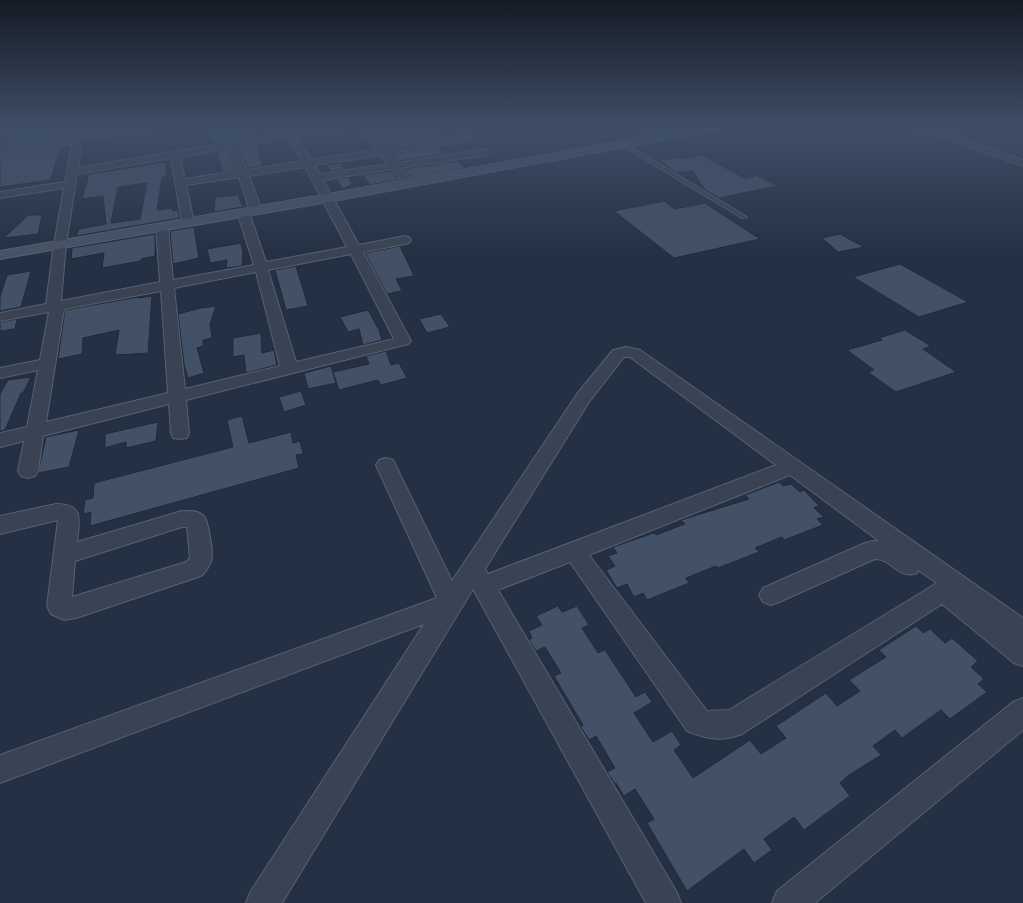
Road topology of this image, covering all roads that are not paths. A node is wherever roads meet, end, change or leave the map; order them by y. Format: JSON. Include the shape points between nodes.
{"nodes":[{"id":1,"x":89,"y":169,"type":"edge"},
{"id":2,"x":179,"y":169,"type":"edge"},
{"id":3,"x":242,"y":169,"type":"edge"},
{"id":4,"x":266,"y":169,"type":"edge"},
{"id":5,"x":312,"y":169,"type":"edge"},
{"id":6,"x":374,"y":169,"type":"edge"},
{"id":7,"x":397,"y":169,"type":"edge"},
{"id":8,"x":486,"y":169,"type":"edge"},
{"id":9,"x":665,"y":169,"type":"edge"},
{"id":10,"x":72,"y":172,"type":"joint"},
{"id":11,"x":243,"y":173,"type":"junction"},
{"id":12,"x":317,"y":178,"type":"junction"},
{"id":13,"x":182,"y":183,"type":"junction"},
{"id":14,"x":70,"y":184,"type":"junction"},
{"id":15,"x":409,"y":184,"type":"junction"},
{"id":16,"x":0,"y":195,"type":"edge"},
{"id":17,"x":328,"y":198,"type":"junction"},
{"id":18,"x":250,"y":212,"type":"junction"},
{"id":19,"x":744,"y":217,"type":"dead end"},
{"id":20,"x":188,"y":222,"type":"junction"},
{"id":21,"x":162,"y":227,"type":"junction"},
{"id":22,"x":405,"y":240,"type":"dead end"},
{"id":23,"x":60,"y":244,"type":"junction"},
{"id":24,"x":355,"y":249,"type":"junction"},
{"id":25,"x":0,"y":255,"type":"edge"},
{"id":26,"x":261,"y":267,"type":"junction"},
{"id":27,"x":167,"y":285,"type":"junction"},
{"id":28,"x":55,"y":306,"type":"junction"},
{"id":29,"x":0,"y":317,"type":"edge"},
{"id":30,"x":47,"y":363,"type":"junction"},
{"id":31,"x":289,"y":368,"type":"junction"},
{"id":32,"x":0,"y":373,"type":"edge"},
{"id":33,"x":176,"y":397,"type":"junction"},
{"id":34,"x":34,"y":432,"type":"junction"},
{"id":35,"x":180,"y":433,"type":"dead end"},
{"id":36,"x":0,"y":440,"type":"edge"},
{"id":37,"x":386,"y":465,"type":"dead end"},
{"id":38,"x":792,"y":467,"type":"junction"},
{"id":39,"x":28,"y":471,"type":"dead end"},
{"id":40,"x":0,"y":525,"type":"edge"},
{"id":41,"x":574,"y":551,"type":"junction"},
{"id":42,"x":64,"y":555,"type":"junction"},
{"id":43,"x":478,"y":577,"type":"junction"},
{"id":44,"x":943,"y":590,"type":"junction"},
{"id":45,"x":771,"y":595,"type":"dead end"},
{"id":46,"x":451,"y":603,"type":"junction"},
{"id":47,"x":1023,"y":632,"type":"edge"},
{"id":48,"x":1023,"y":654,"type":"edge"},
{"id":49,"x":1023,"y":712,"type":"edge"},
{"id":50,"x":0,"y":769,"type":"edge"},
{"id":51,"x":263,"y":903,"type":"edge"},
{"id":52,"x":664,"y":903,"type":"edge"},
{"id":53,"x":789,"y":903,"type":"edge"}],
"edges":[{"from":1,"to":10,"type":"street"},
{"from":2,"to":13,"type":"street"},
{"from":3,"to":11,"type":"street"},
{"from":4,"to":11,"type":"street"},
{"from":5,"to":12,"type":"street"},
{"from":6,"to":12,"type":"street"},
{"from":7,"to":15,"type":"street"},
{"from":8,"to":15,"type":"main road"},
{"from":9,"to":19,"type":"lane"},
{"from":10,"to":14,"type":"street"},
{"from":11,"to":13,"type":"street"},
{"from":11,"to":18,"type":"street"},
{"from":12,"to":17,"type":"street"},
{"from":13,"to":20,"type":"street"},
{"from":14,"to":16,"type":"street"},
{"from":14,"to":23,"type":"street"},
{"from":15,"to":17,"type":"main road"},
{"from":17,"to":18,"type":"main road"},
{"from":17,"to":24,"type":"street"},
{"from":18,"to":20,"type":"main road"},
{"from":18,"to":26,"type":"street"},
{"from":20,"to":21,"type":"main road"},
{"from":21,"to":23,"type":"main road"},
{"from":21,"to":27,"type":"street"},
{"from":22,"to":24,"type":"street"},
{"from":23,"to":25,"type":"main road"},
{"from":23,"to":28,"type":"street"},
{"from":24,"to":26,"type":"street"},
{"from":24,"to":31,"type":"street","via":[[403,341]]},
{"from":26,"to":27,"type":"street"},
{"from":26,"to":31,"type":"street"},
{"from":27,"to":28,"type":"street"},
{"from":27,"to":33,"type":"street"},
{"from":28,"to":29,"type":"street"},
{"from":28,"to":30,"type":"street"},
{"from":30,"to":32,"type":"street"},
{"from":30,"to":34,"type":"street"},
{"from":31,"to":33,"type":"street"},
{"from":33,"to":34,"type":"street"},
{"from":33,"to":35,"type":"street"},
{"from":34,"to":36,"type":"street"},
{"from":34,"to":39,"type":"street"},
{"from":37,"to":46,"type":"street"},
{"from":38,"to":41,"type":"street"},
{"from":38,"to":43,"type":"street","via":[[634,353],[619,353],[583,398]]},
{"from":38,"to":47,"type":"street"},
{"from":40,"to":42,"type":"street","via":[[63,512],[69,516]]},
{"from":41,"to":43,"type":"street"},
{"from":41,"to":44,"type":"street","via":[[697,721],[707,725],[732,724]]},
{"from":42,"to":42,"type":"street","via":[[59,606],[64,609],[76,608],[193,569],[201,558],[197,522],[192,519],[182,519]]},
{"from":43,"to":46,"type":"street"},
{"from":43,"to":52,"type":"street"},
{"from":44,"to":45,"type":"street","via":[[890,552],[873,550]]},
{"from":44,"to":48,"type":"street"},
{"from":46,"to":50,"type":"street"},
{"from":46,"to":51,"type":"street"},
{"from":49,"to":53,"type":"street"}]}
